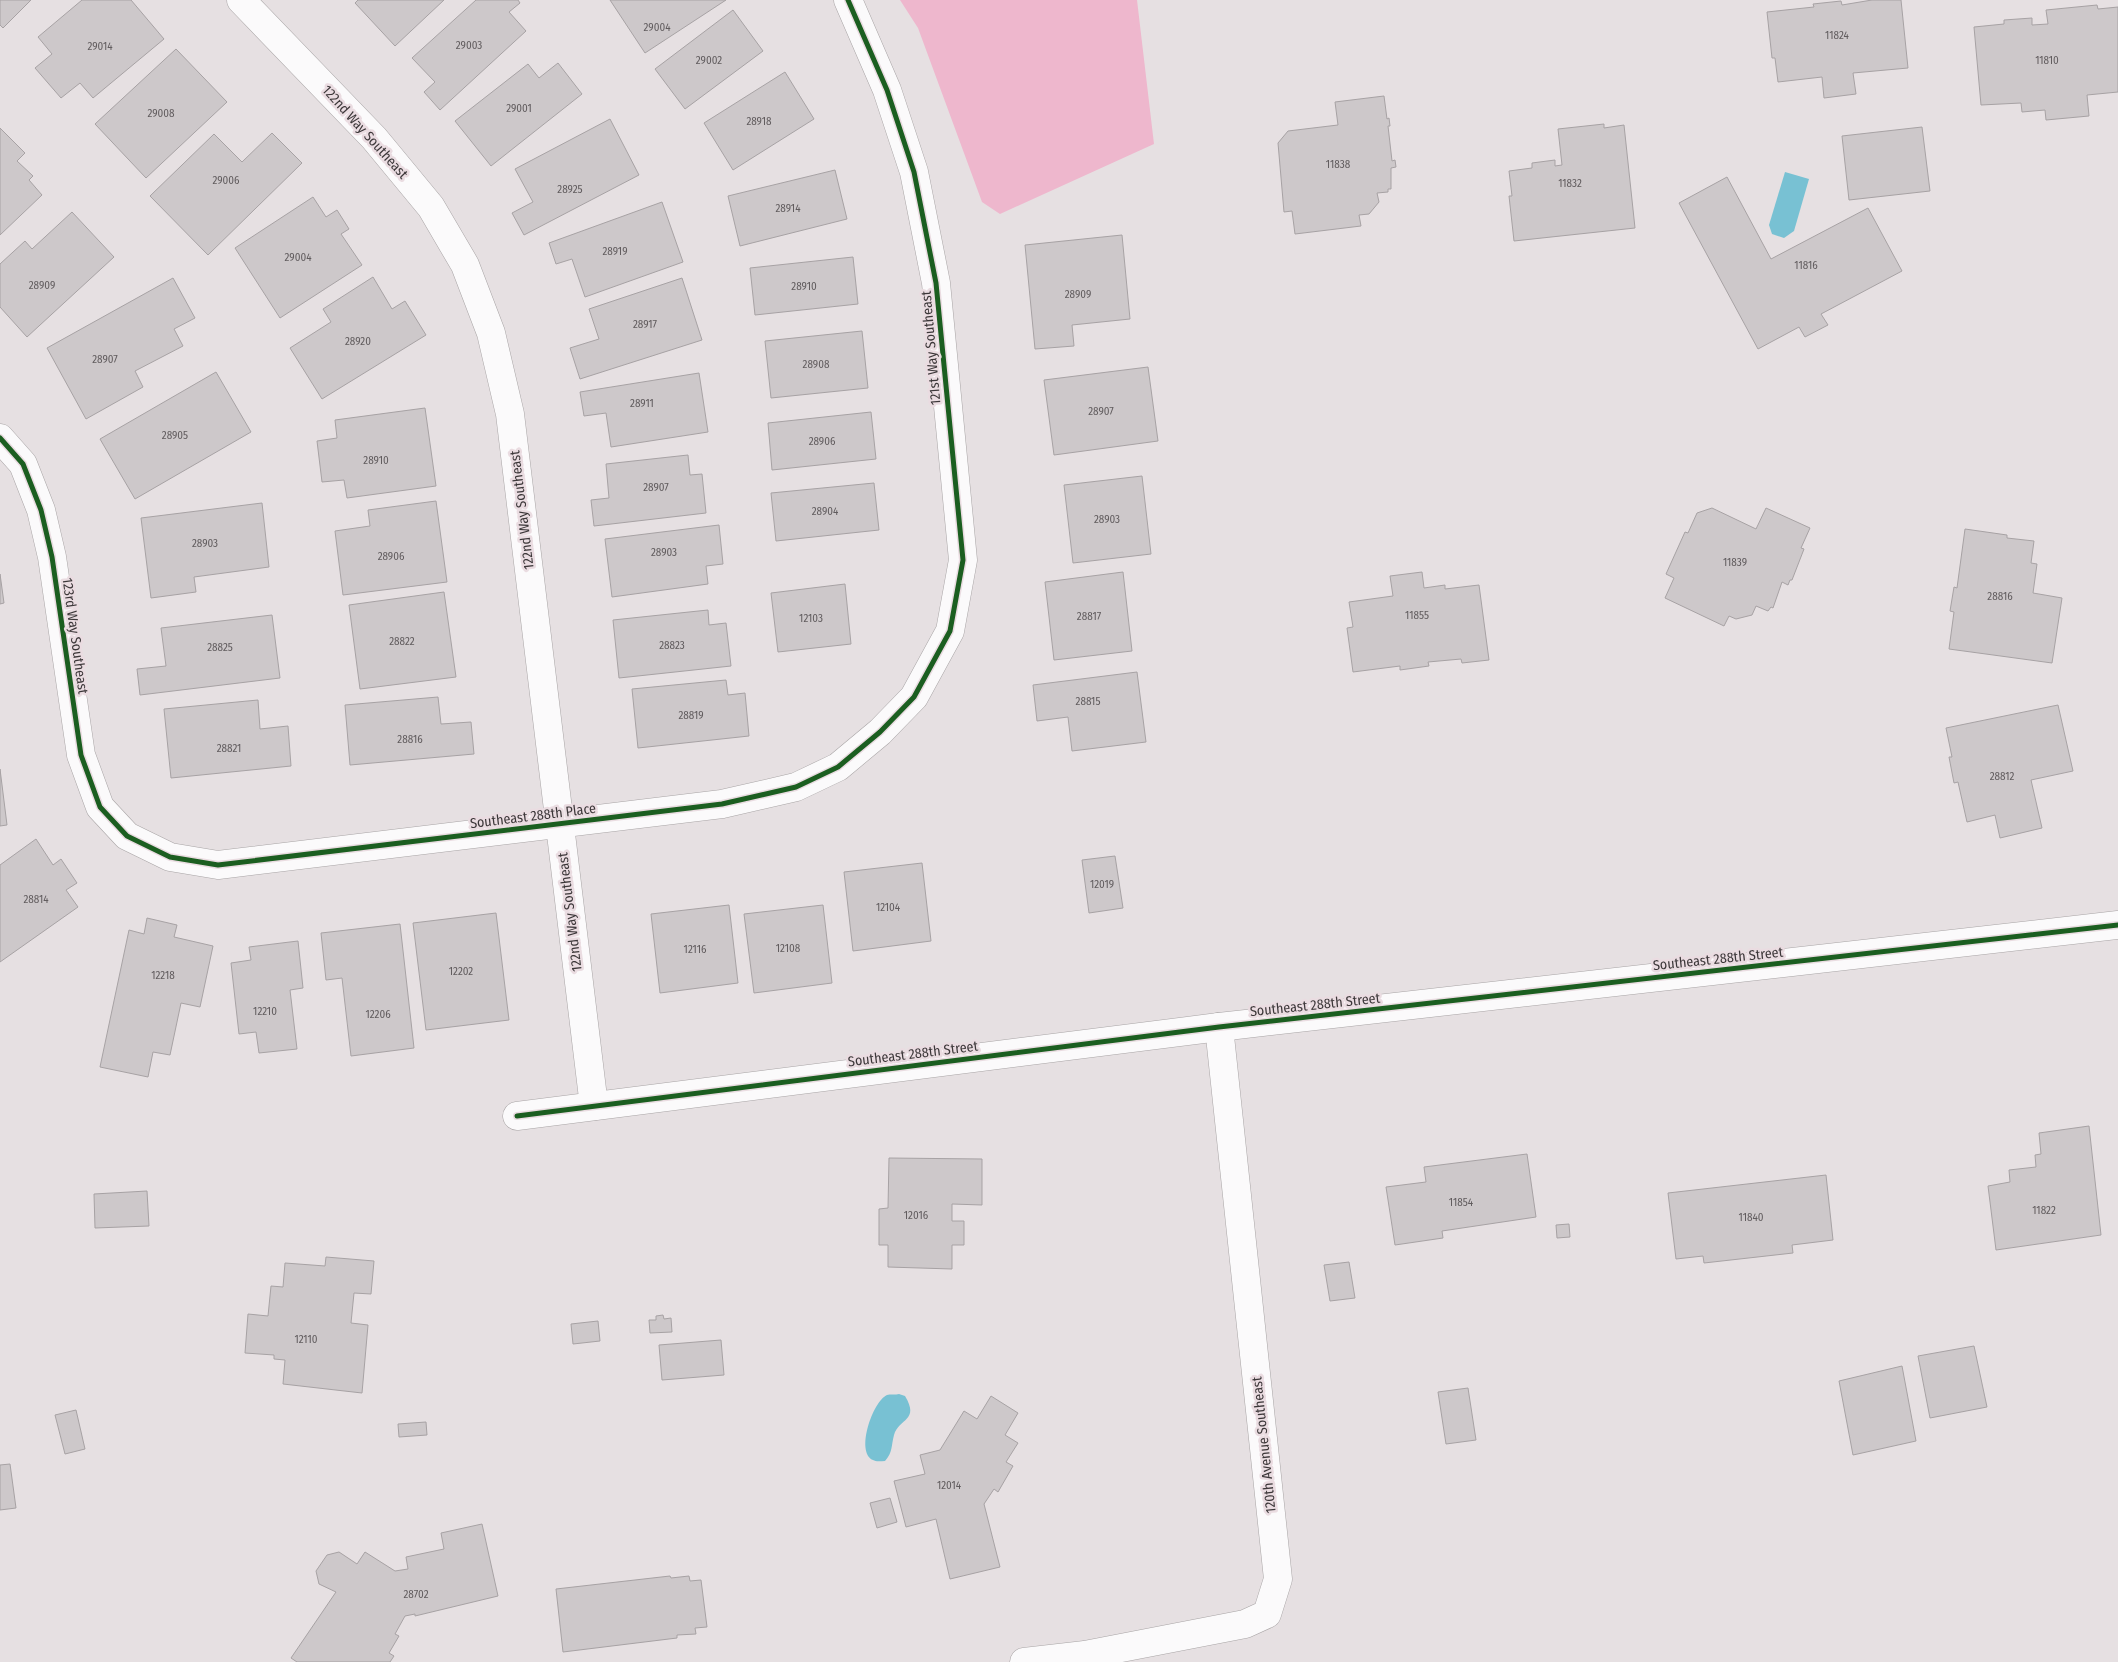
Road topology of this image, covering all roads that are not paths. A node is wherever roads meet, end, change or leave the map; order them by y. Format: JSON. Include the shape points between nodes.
{"nodes":[{"id":1,"x":241,"y":0,"type":"edge"},
{"id":2,"x":848,"y":0,"type":"edge"},
{"id":3,"x":0,"y":438,"type":"edge"},
{"id":4,"x":914,"y":697,"type":"joint"},
{"id":5,"x":560,"y":825,"type":"junction"},
{"id":6,"x":127,"y":836,"type":"joint"},
{"id":7,"x":2118,"y":925,"type":"edge"},
{"id":8,"x":1219,"y":1027,"type":"junction"},
{"id":9,"x":594,"y":1106,"type":"junction"},
{"id":10,"x":517,"y":1116,"type":"dead end"},
{"id":11,"x":1024,"y":1662,"type":"edge"}],
"edges":[{"from":1,"to":5,"type":"street","name":"122nd Way Southeast","via":[[374,138],[431,207],[465,266],[492,333],[510,414]]},
{"from":2,"to":4,"type":"street","name":"121st Way Southeast","via":[[888,90],[914,172],[936,283],[963,560],[950,631]]},
{"from":3,"to":6,"type":"street","name":"123rd Way Southeast","via":[[22,464],[41,510],[52,557],[81,755],[100,807]]},
{"from":4,"to":5,"type":"street","name":"Southeast 288th Place","via":[[880,732],[838,767],[796,787],[722,804]]},
{"from":5,"to":6,"type":"street","name":"Southeast 288th Place","via":[[218,866],[170,856]]},
{"from":5,"to":9,"type":"street","name":"122nd Way Southeast"},
{"from":7,"to":8,"type":"street","name":"Southeast 288th Street"},
{"from":8,"to":9,"type":"street","name":"Southeast 288th Street"},
{"from":8,"to":11,"type":"street","name":"120th Avenue Southeast","via":[[1278,1579],[1267,1614],[1245,1624],[1085,1655]]},
{"from":9,"to":10,"type":"street","name":"Southeast 288th Street"}]}
